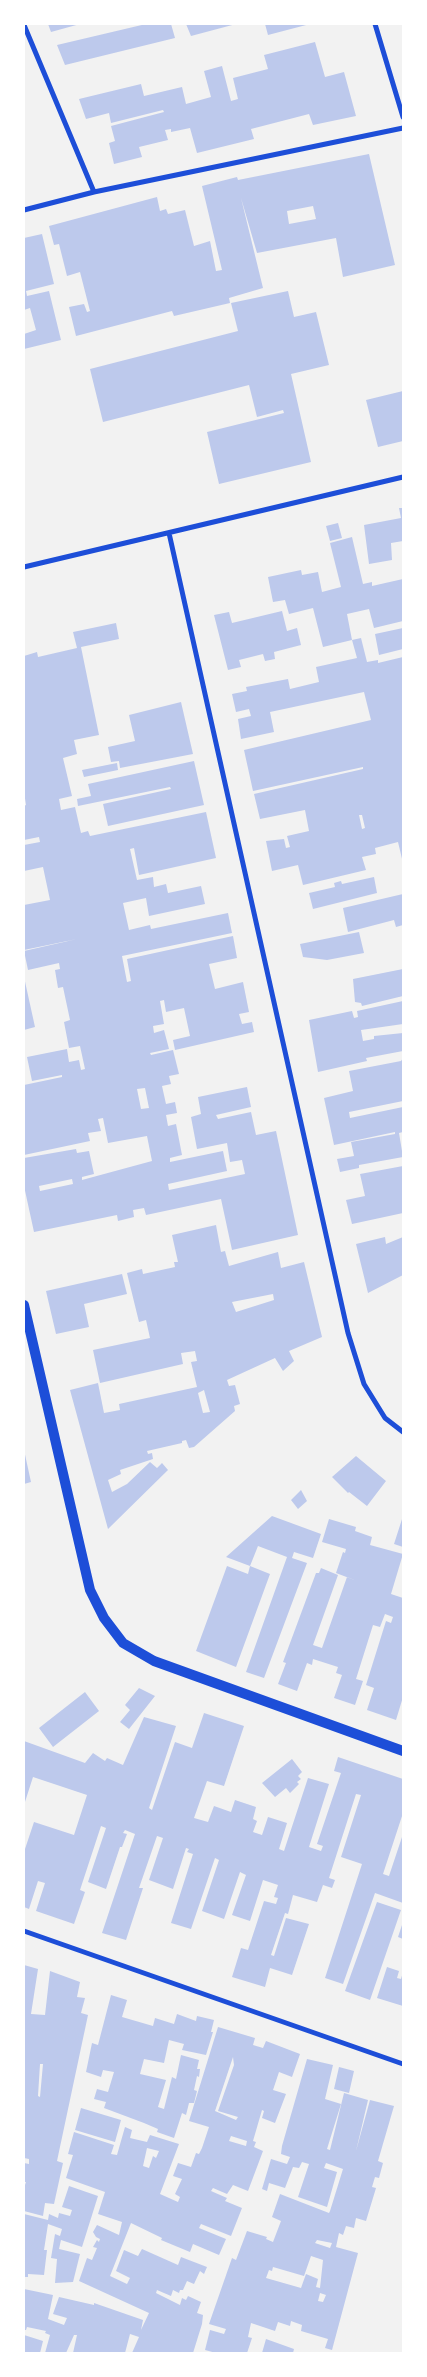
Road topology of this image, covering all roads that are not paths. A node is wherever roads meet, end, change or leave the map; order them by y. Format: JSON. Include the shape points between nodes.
{"nodes":[{"id":1,"x":374,"y":24,"type":"edge"},
{"id":2,"x":24,"y":25,"type":"edge"},
{"id":3,"x":403,"y":117,"type":"edge"},
{"id":4,"x":403,"y":128,"type":"edge"},
{"id":5,"x":94,"y":192,"type":"junction"},
{"id":6,"x":24,"y":210,"type":"edge"},
{"id":7,"x":403,"y":477,"type":"edge"},
{"id":8,"x":169,"y":533,"type":"junction"},
{"id":9,"x":24,"y":567,"type":"edge"},
{"id":10,"x":24,"y":1305,"type":"edge"},
{"id":11,"x":403,"y":1432,"type":"edge"},
{"id":12,"x":403,"y":1751,"type":"edge"},
{"id":13,"x":24,"y":1932,"type":"edge"},
{"id":14,"x":403,"y":2064,"type":"edge"}],
"edges":[{"from":1,"to":3,"type":"street"},
{"from":2,"to":5,"type":"street"},
{"from":4,"to":5,"type":"street"},
{"from":5,"to":6,"type":"street"},
{"from":7,"to":8,"type":"street"},
{"from":8,"to":9,"type":"street"},
{"from":8,"to":11,"type":"street","via":[[348,1333],[364,1384],[385,1418]]},
{"from":10,"to":12,"type":"main road","via":[[90,1590],[104,1618],[124,1643],[154,1661]]},
{"from":13,"to":14,"type":"street"}]}
